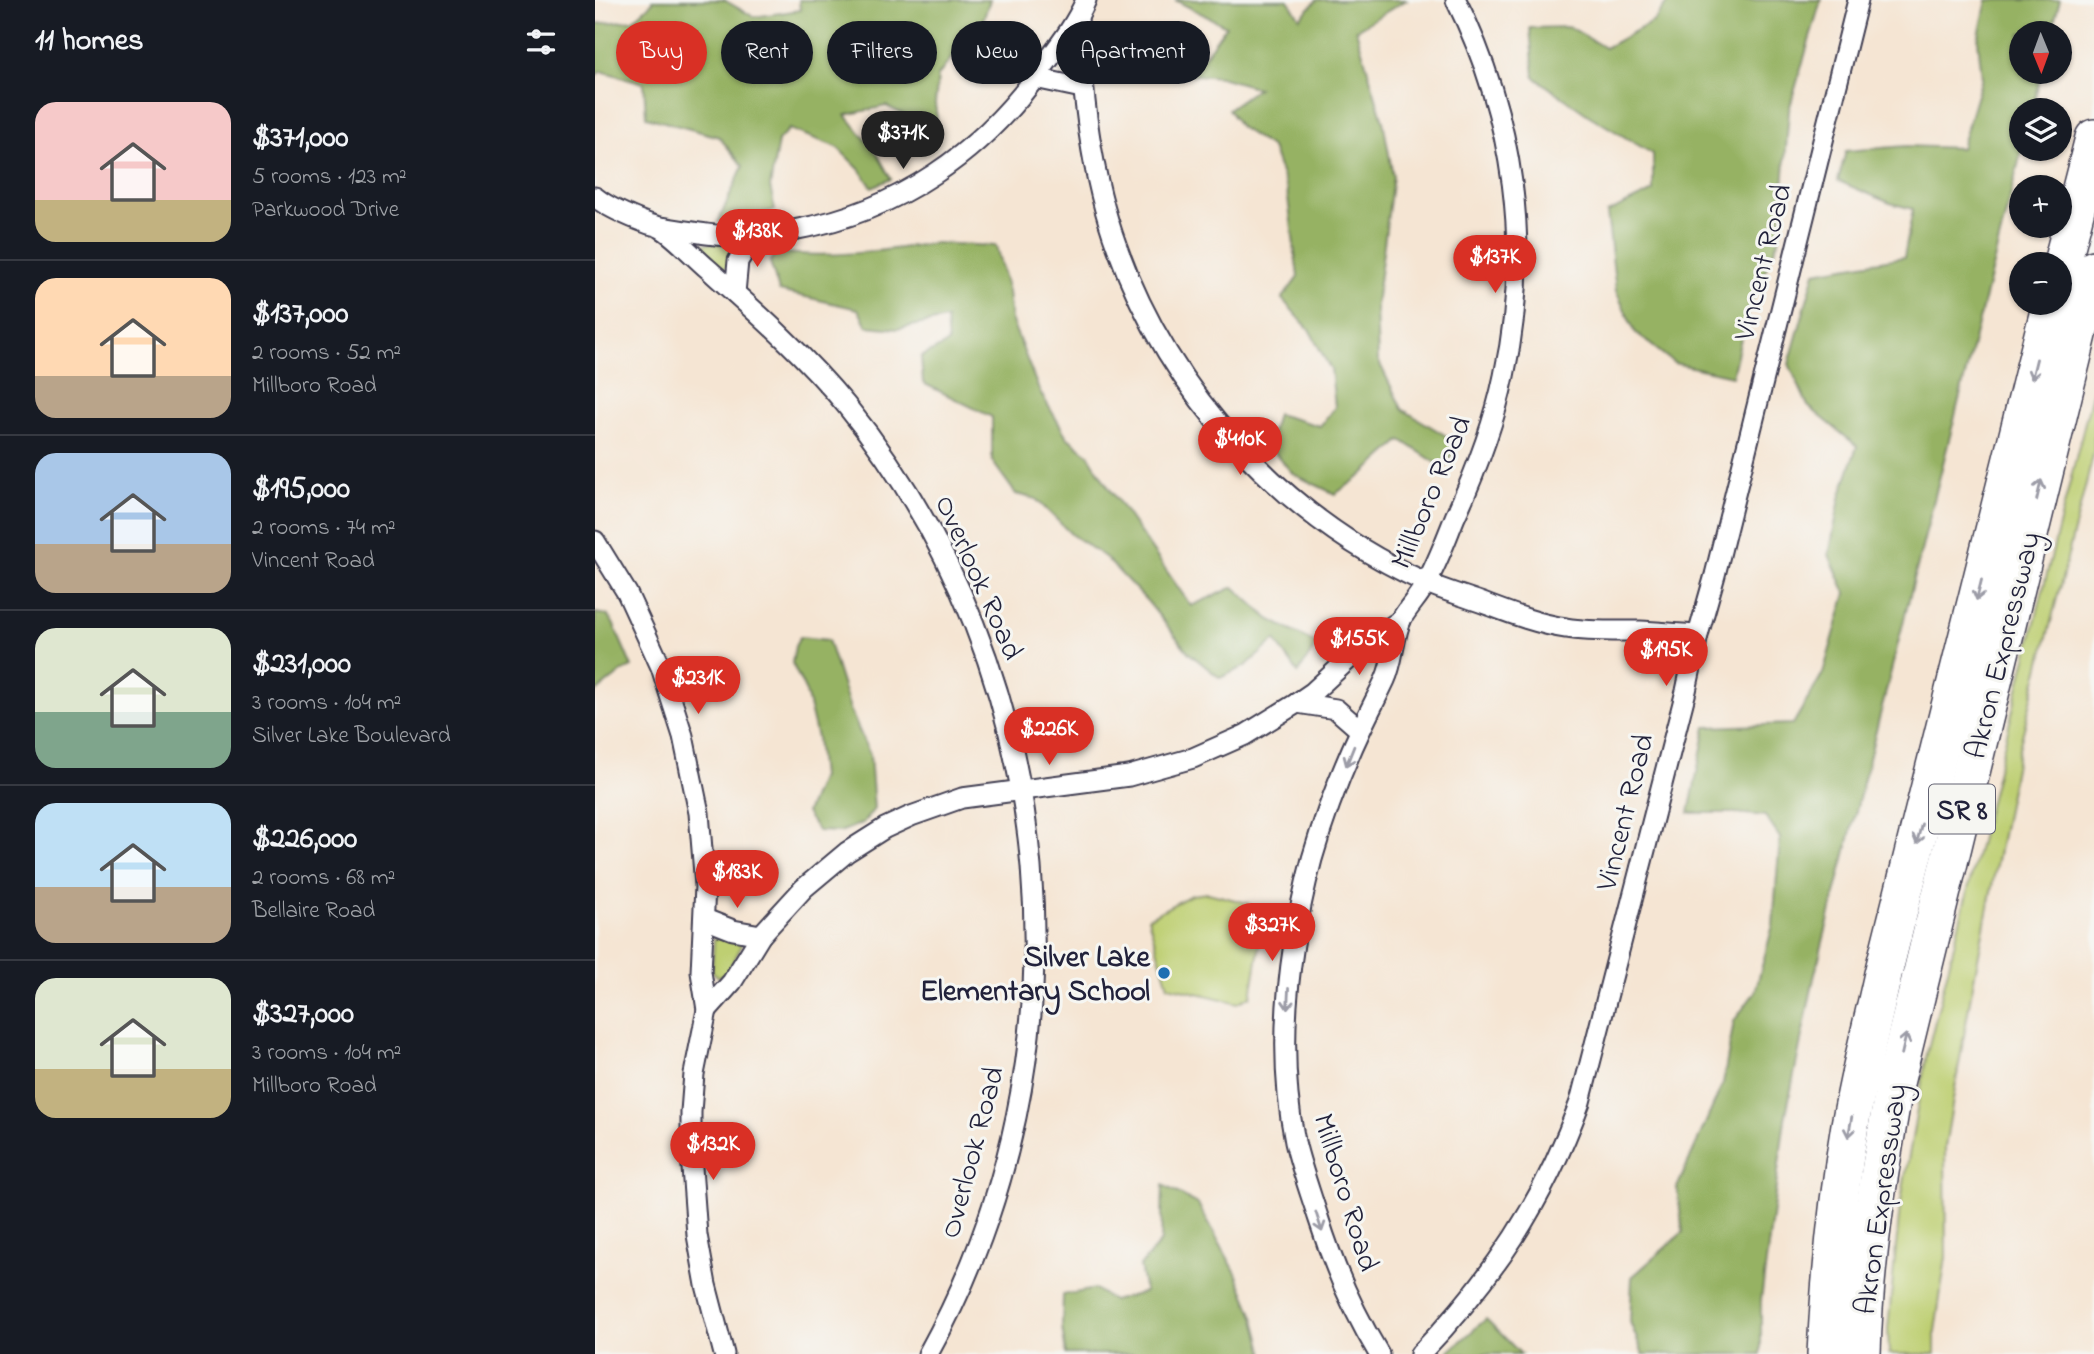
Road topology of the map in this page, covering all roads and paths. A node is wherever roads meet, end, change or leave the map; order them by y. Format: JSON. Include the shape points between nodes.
{"nodes":[{"id":1,"x":1456,"y":0,"type":"edge"},
{"id":2,"x":1858,"y":0,"type":"edge"},
{"id":3,"x":1082,"y":9,"type":"edge"},
{"id":4,"x":1042,"y":68,"type":"edge"},
{"id":5,"x":1042,"y":79,"type":"edge"},
{"id":6,"x":1030,"y":84,"type":"edge"},
{"id":7,"x":1082,"y":88,"type":"junction"},
{"id":8,"x":2094,"y":138,"type":"edge"},
{"id":9,"x":598,"y":202,"type":"edge"},
{"id":10,"x":660,"y":227,"type":"junction"},
{"id":11,"x":754,"y":237,"type":"junction"},
{"id":12,"x":2065,"y":252,"type":"edge"},
{"id":13,"x":2094,"y":269,"type":"edge"},
{"id":14,"x":735,"y":293,"type":"junction"},
{"id":15,"x":2048,"y":315,"type":"edge"},
{"id":16,"x":595,"y":541,"type":"edge"},
{"id":17,"x":1426,"y":583,"type":"junction"},
{"id":18,"x":1401,"y":620,"type":"junction"},
{"id":19,"x":1698,"y":635,"type":"junction"},
{"id":20,"x":1297,"y":703,"type":"junction"},
{"id":21,"x":1360,"y":730,"type":"junction"},
{"id":22,"x":1022,"y":791,"type":"junction"},
{"id":23,"x":705,"y":919,"type":"junction"},
{"id":24,"x":761,"y":934,"type":"junction"},
{"id":25,"x":707,"y":1010,"type":"junction"},
{"id":26,"x":724,"y":1354,"type":"edge"},
{"id":27,"x":928,"y":1354,"type":"edge"},
{"id":28,"x":1379,"y":1354,"type":"edge"},
{"id":29,"x":1420,"y":1354,"type":"edge"},
{"id":30,"x":1826,"y":1354,"type":"edge"},
{"id":31,"x":1862,"y":1354,"type":"edge"}],
"edges":[{"from":1,"to":17,"type":"street","name":"Millboro Road","via":[[1489,80],[1507,144],[1517,234],[1515,298],[1504,375],[1488,435]]},
{"from":2,"to":19,"type":"street","name":"Vincent Road"},
{"from":3,"to":4,"type":"street"},
{"from":3,"to":7,"type":"street"},
{"from":5,"to":7,"type":"street"},
{"from":6,"to":11,"type":"street","via":[[986,134],[921,185],[857,215]]},
{"from":7,"to":17,"type":"street","via":[[1117,249],[1160,338],[1192,390],[1228,437],[1289,495],[1372,555]]},
{"from":8,"to":12,"type":"highway"},
{"from":9,"to":10,"type":"street","name":"Overlook Road"},
{"from":10,"to":11,"type":"street"},
{"from":10,"to":14,"type":"street","name":"Overlook Road"},
{"from":11,"to":14,"type":"street","via":[[738,261]]},
{"from":31,"to":13,"type":"highway","name":"Akron Expressway","number":"SR 8","one_way":true,"via":[[1872,1218],[1895,1083]]},
{"from":14,"to":22,"type":"street","name":"Overlook Road","via":[[845,404],[908,490],[955,579],[982,643]]},
{"from":15,"to":30,"type":"highway","name":"Akron Expressway","number":"SR 8","one_way":true,"via":[[1860,1076],[1836,1229]]},
{"from":16,"to":23,"type":"street","via":[[643,625],[684,736],[699,813]]},
{"from":17,"to":18,"type":"street","name":"Millboro Road"},
{"from":17,"to":19,"type":"street","via":[[1565,628]]},
{"from":18,"to":20,"type":"street","via":[[1365,644]]},
{"from":18,"to":21,"type":"street","name":"Millboro Road","via":[[1388,673]]},
{"from":19,"to":29,"type":"street","name":"Vincent Road","via":[[1595,1051],[1571,1128],[1510,1244],[1473,1296]]},
{"from":20,"to":21,"type":"street","via":[[1336,709]]},
{"from":20,"to":22,"type":"street","via":[[1245,735],[1193,758],[1129,776]]},
{"from":21,"to":28,"type":"street","name":"Millboro Road","one_way":true,"via":[[1302,898],[1288,988],[1286,1053],[1289,1104],[1304,1174],[1338,1271]]},
{"from":22,"to":24,"type":"street","via":[[962,798],[885,828],[821,872]]},
{"from":22,"to":27,"type":"street","name":"Overlook Road","via":[[1035,951],[1023,1080],[1014,1131],[988,1221],[963,1286]]},
{"from":23,"to":24,"type":"street"},
{"from":23,"to":25,"type":"street","via":[[701,972]]},
{"from":24,"to":25,"type":"street","via":[[732,982]]},
{"from":25,"to":26,"type":"street","via":[[691,1112],[693,1187],[706,1285]]}]}
